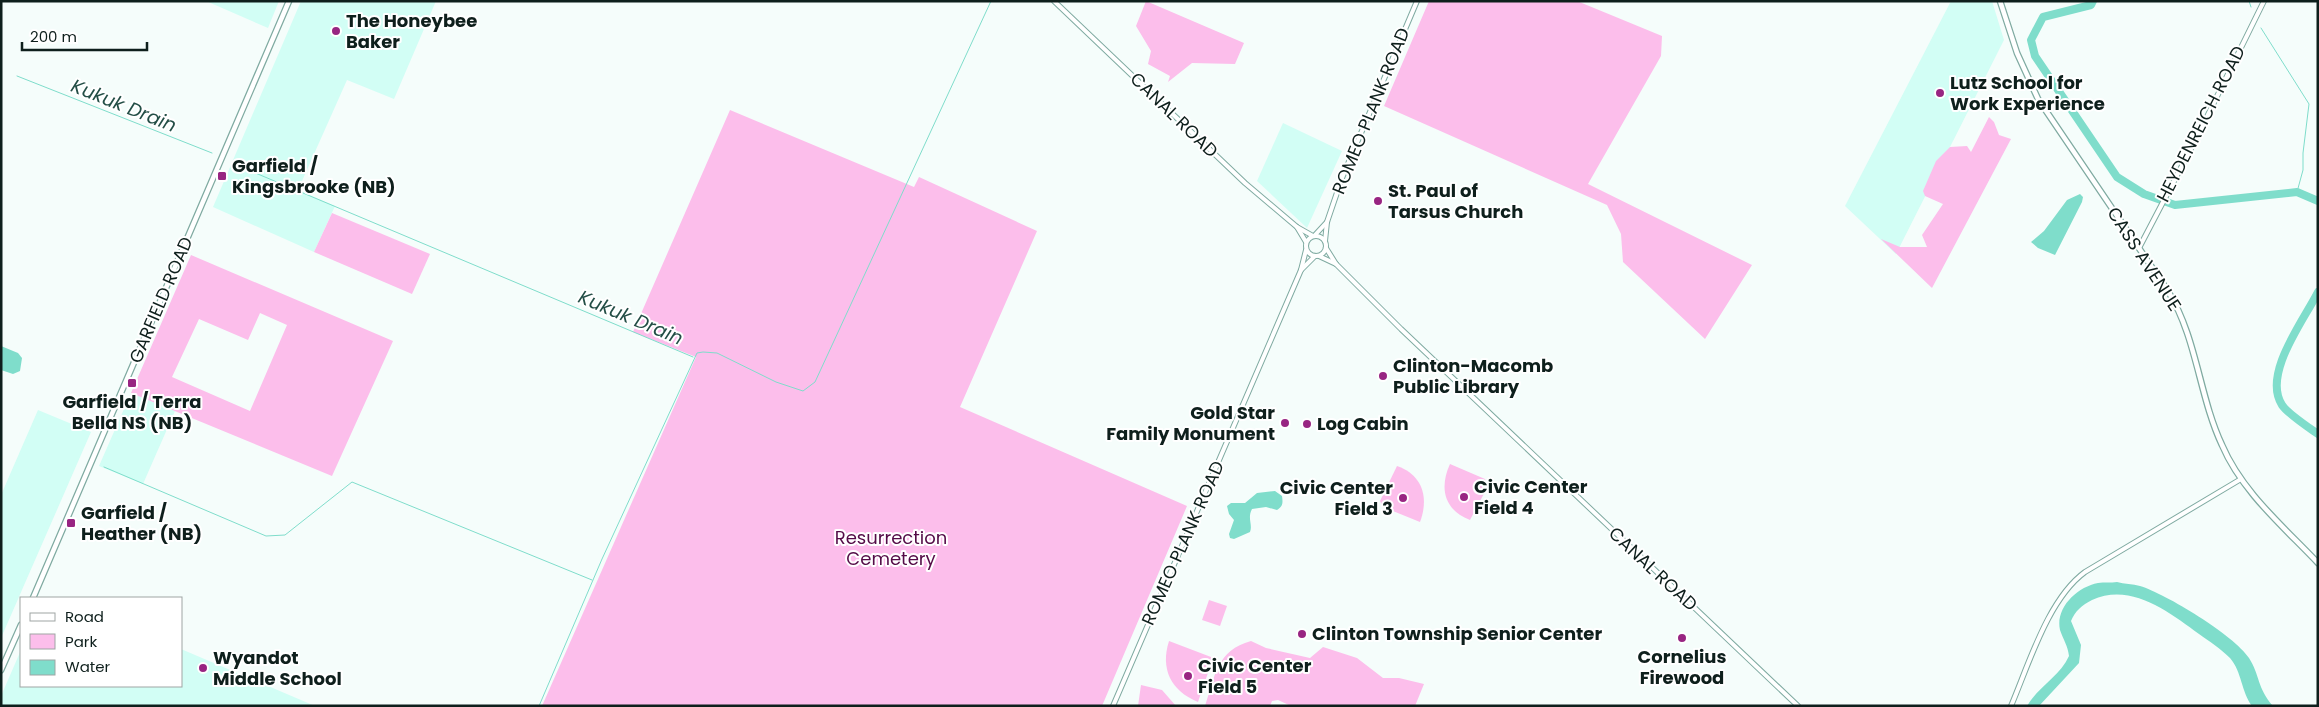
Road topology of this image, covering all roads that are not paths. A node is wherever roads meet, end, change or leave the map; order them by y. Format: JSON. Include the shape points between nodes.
{"nodes":[{"id":1,"x":289,"y":1,"type":"edge"},
{"id":2,"x":1054,"y":1,"type":"edge"},
{"id":3,"x":1417,"y":1,"type":"edge"},
{"id":4,"x":2000,"y":1,"type":"edge"},
{"id":5,"x":2264,"y":1,"type":"edge"},
{"id":6,"x":1327,"y":222,"type":"junction"},
{"id":7,"x":1297,"y":227,"type":"junction"},
{"id":8,"x":1314,"y":236,"type":"junction"},
{"id":9,"x":1325,"y":241,"type":"junction"},
{"id":10,"x":1306,"y":242,"type":"junction"},
{"id":11,"x":1326,"y":248,"type":"junction"},
{"id":12,"x":2139,"y":248,"type":"junction"},
{"id":13,"x":1306,"y":250,"type":"junction"},
{"id":14,"x":1317,"y":256,"type":"junction"},
{"id":15,"x":1336,"y":264,"type":"junction"},
{"id":16,"x":1301,"y":270,"type":"junction"},
{"id":17,"x":2241,"y":479,"type":"junction"},
{"id":18,"x":2318,"y":563,"type":"edge"},
{"id":19,"x":33,"y":597,"type":"edge"},
{"id":20,"x":20,"y":627,"type":"edge"},
{"id":21,"x":1,"y":670,"type":"edge"},
{"id":22,"x":1112,"y":706,"type":"edge"},
{"id":23,"x":1798,"y":706,"type":"edge"},
{"id":24,"x":2011,"y":706,"type":"edge"}],
"edges":[{"from":1,"to":19,"type":"main road","name":"GARFIELD ROAD"},
{"from":2,"to":7,"type":"street","name":"CANAL ROAD","via":[[1245,183]]},
{"from":3,"to":6,"type":"street","name":"ROMEO PLANK ROAD","via":[[1342,178]]},
{"from":4,"to":12,"type":"main road","name":"CASS AVENUE","via":[[2016,53],[2038,99]]},
{"from":5,"to":12,"type":"street","name":"HEYDENREICH ROAD"},
{"from":6,"to":8,"type":"street","name":"ROMEO PLANK ROAD"},
{"from":6,"to":9,"type":"street","name":"ROMEO PLANK ROAD"},
{"from":7,"to":8,"type":"street","name":"CANAL ROAD"},
{"from":7,"to":10,"type":"street","name":"CANAL ROAD"},
{"from":8,"to":9,"type":"street"},
{"from":8,"to":10,"type":"street"},
{"from":9,"to":11,"type":"street"},
{"from":10,"to":13,"type":"street"},
{"from":11,"to":14,"type":"street"},
{"from":11,"to":15,"type":"street","name":"CANAL ROAD"},
{"from":12,"to":17,"type":"main road","name":"CASS AVENUE","via":[[2180,312],[2215,430],[2227,458]]},
{"from":13,"to":14,"type":"street"},
{"from":13,"to":16,"type":"street","name":"ROMEO PLANK ROAD"},
{"from":14,"to":15,"type":"street","name":"CANAL ROAD"},
{"from":14,"to":16,"type":"street","name":"ROMEO PLANK ROAD"},
{"from":15,"to":23,"type":"street","name":"CANAL ROAD"},
{"from":16,"to":22,"type":"street","name":"ROMEO PLANK ROAD"},
{"from":17,"to":18,"type":"main road","name":"CASS AVENUE"},
{"from":17,"to":24,"type":"street","via":[[2085,572],[2071,584],[2052,611]]},
{"from":20,"to":21,"type":"main road"}]}
